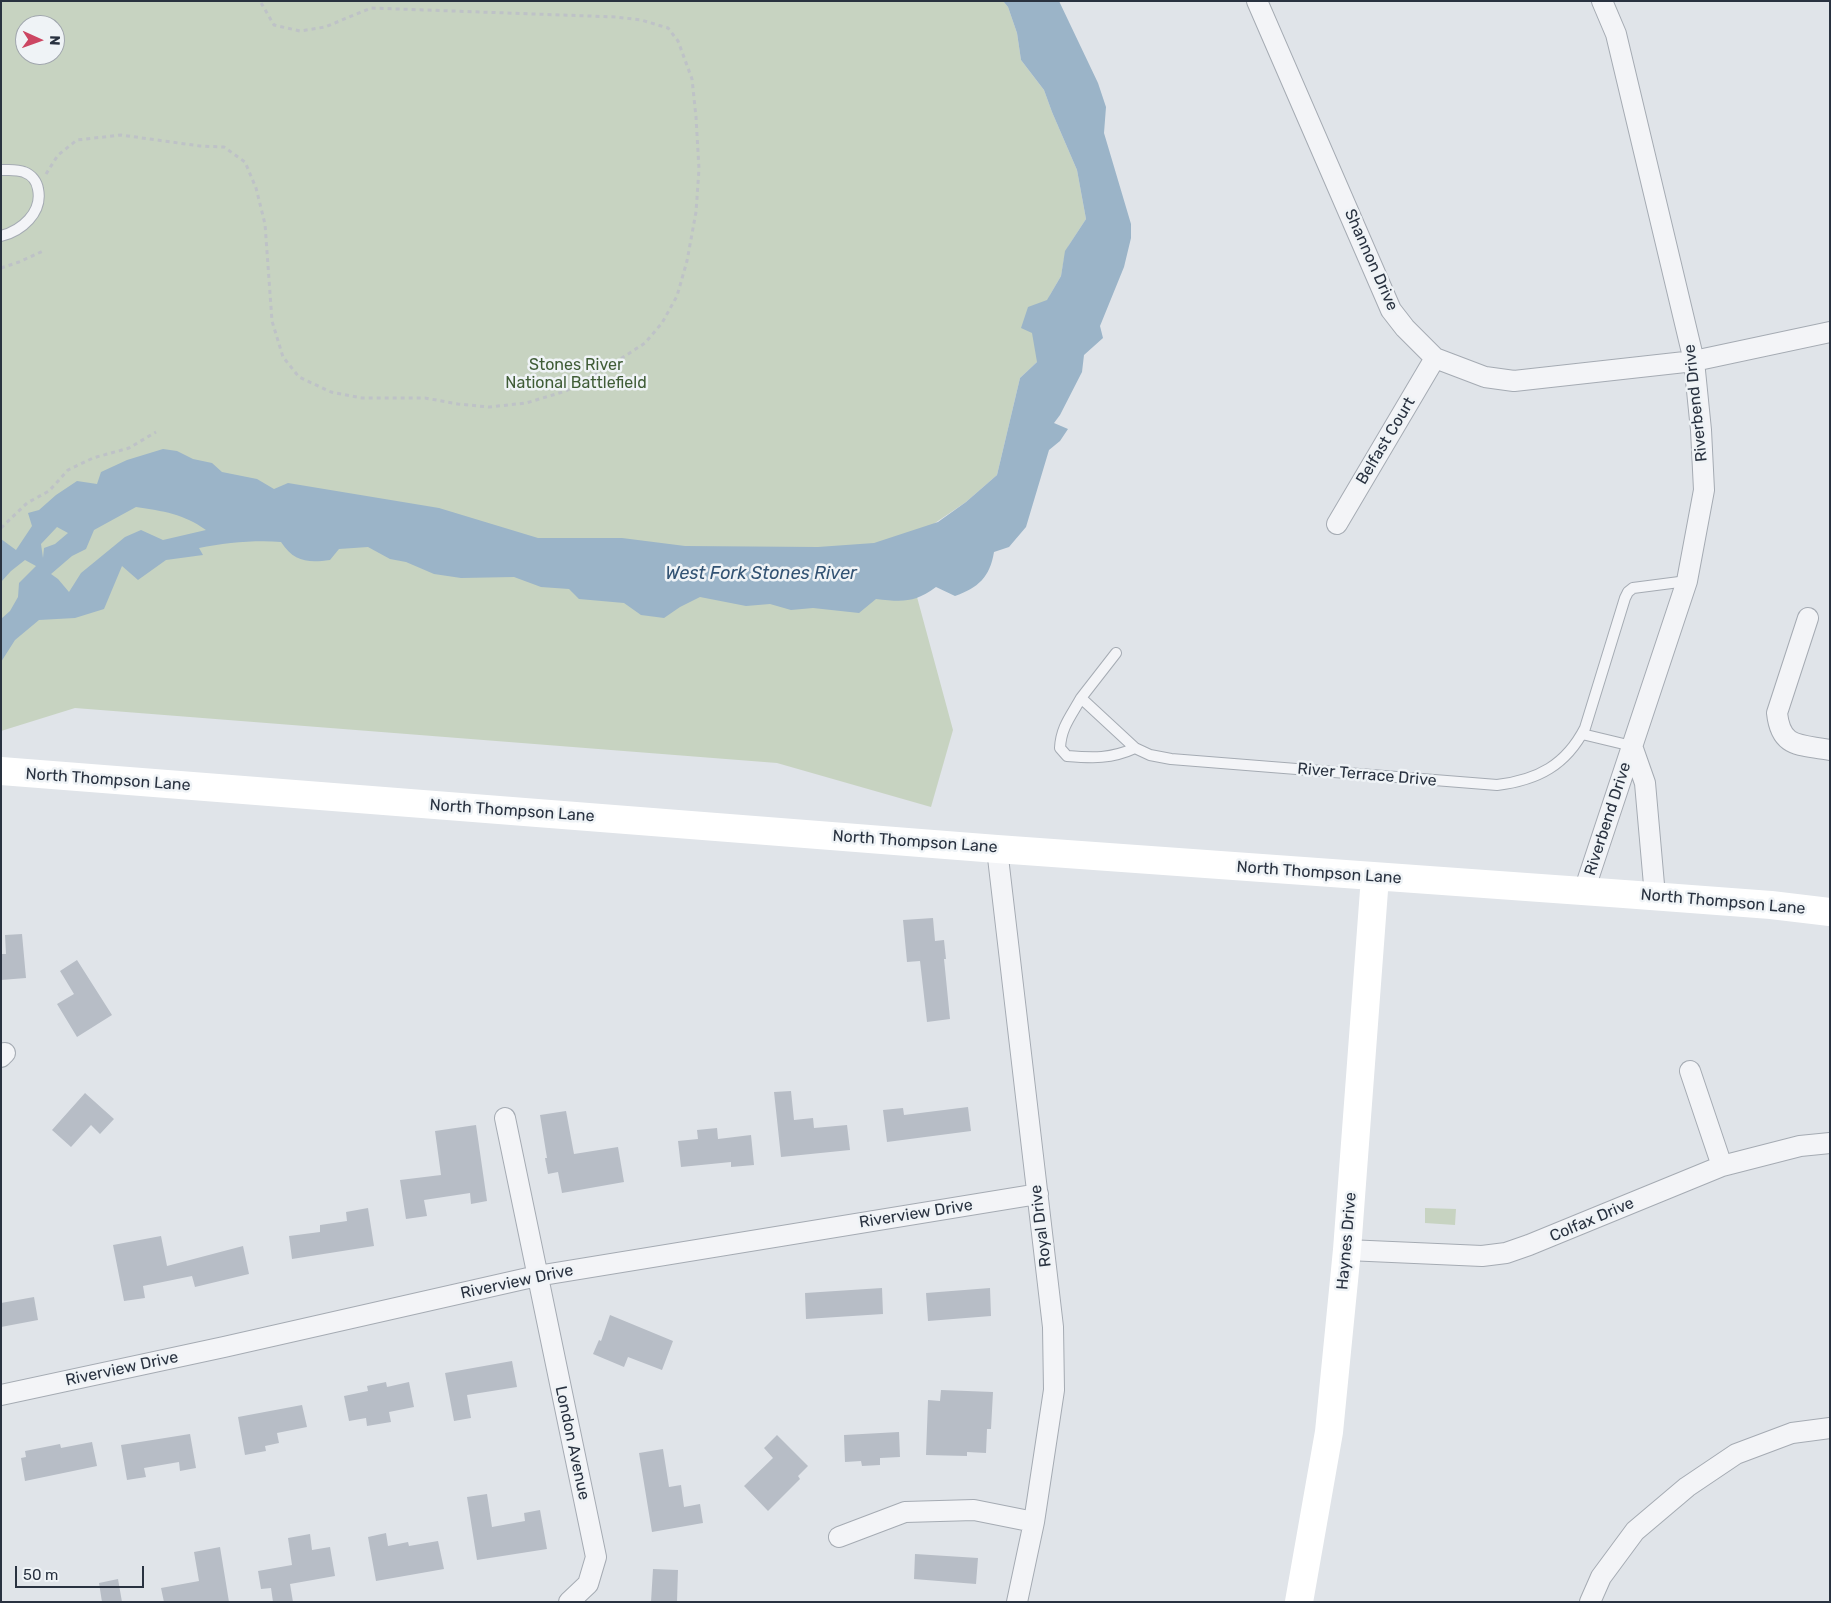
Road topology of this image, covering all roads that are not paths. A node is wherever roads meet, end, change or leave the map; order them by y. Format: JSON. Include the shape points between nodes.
{"nodes":[{"id":1,"x":1257,"y":1,"type":"edge"},
{"id":2,"x":1602,"y":1,"type":"edge"},
{"id":3,"x":1,"y":170,"type":"edge"},
{"id":4,"x":1,"y":236,"type":"edge"},
{"id":5,"x":1830,"y":332,"type":"edge"},
{"id":6,"x":1435,"y":358,"type":"junction"},
{"id":7,"x":1694,"y":362,"type":"junction"},
{"id":8,"x":1337,"y":524,"type":"dead end"},
{"id":9,"x":1687,"y":580,"type":"junction"},
{"id":10,"x":1808,"y":618,"type":"dead end"},
{"id":11,"x":1116,"y":653,"type":"dead end"},
{"id":12,"x":1082,"y":698,"type":"junction"},
{"id":13,"x":1582,"y":734,"type":"junction"},
{"id":14,"x":1632,"y":746,"type":"junction"},
{"id":15,"x":1135,"y":748,"type":"junction"},
{"id":16,"x":1830,"y":750,"type":"edge"},
{"id":17,"x":1,"y":771,"type":"edge"},
{"id":18,"x":997,"y":849,"type":"junction"},
{"id":19,"x":1375,"y":877,"type":"junction"},
{"id":20,"x":1584,"y":891,"type":"junction"},
{"id":21,"x":1655,"y":896,"type":"junction"},
{"id":22,"x":1830,"y":912,"type":"edge"},
{"id":23,"x":1690,"y":1071,"type":"dead end"},
{"id":24,"x":505,"y":1118,"type":"dead end"},
{"id":25,"x":1830,"y":1143,"type":"edge"},
{"id":26,"x":1722,"y":1166,"type":"junction"},
{"id":27,"x":1038,"y":1194,"type":"junction"},
{"id":28,"x":1347,"y":1250,"type":"junction"},
{"id":29,"x":536,"y":1276,"type":"junction"},
{"id":30,"x":1,"y":1395,"type":"edge"},
{"id":31,"x":1830,"y":1428,"type":"edge"},
{"id":32,"x":1034,"y":1522,"type":"junction"},
{"id":33,"x":839,"y":1537,"type":"dead end"},
{"id":34,"x":569,"y":1602,"type":"edge"},
{"id":35,"x":1016,"y":1602,"type":"edge"},
{"id":36,"x":1299,"y":1602,"type":"edge"},
{"id":37,"x":1590,"y":1602,"type":"edge"}],
"edges":[{"from":1,"to":6,"type":"street","name":"Shannon Drive","via":[[1391,310]]},
{"from":2,"to":7,"type":"street","name":"Riverbend Drive","via":[[1616,34]]},
{"from":3,"to":4,"type":"lane","via":[[25,172],[34,179],[40,197],[33,215],[11,233]]},
{"from":5,"to":7,"type":"street","name":"Shannon Drive"},
{"from":6,"to":7,"type":"street","name":"Shannon Drive","via":[[1485,377],[1514,381]]},
{"from":6,"to":8,"type":"street","name":"Belfast Court"},
{"from":7,"to":9,"type":"street","name":"Riverbend Drive","via":[[1704,490]]},
{"from":9,"to":13,"type":"lane","name":"River Terrace Drive","via":[[1639,587],[1628,592]]},
{"from":9,"to":14,"type":"street","name":"Riverbend Drive"},
{"from":10,"to":16,"type":"street","via":[[1777,713],[1779,728],[1786,740]]},
{"from":11,"to":12,"type":"lane"},
{"from":12,"to":15,"type":"lane","name":"River Terrace Drive"},
{"from":12,"to":15,"type":"lane","via":[[1061,735],[1060,748],[1067,756],[1095,758],[1119,755]]},
{"from":13,"to":14,"type":"lane"},
{"from":13,"to":15,"type":"lane","name":"River Terrace Drive","via":[[1563,759],[1543,772],[1528,780],[1497,785],[1171,759]]},
{"from":14,"to":20,"type":"street","name":"Riverbend Drive"},
{"from":14,"to":21,"type":"street","name":"Riverbend Drive","via":[[1645,783]]},
{"from":17,"to":18,"type":"main road","name":"North Thompson Lane"},
{"from":18,"to":19,"type":"main road","name":"North Thompson Lane"},
{"from":18,"to":27,"type":"street","name":"Royal Drive"},
{"from":19,"to":20,"type":"main road","name":"North Thompson Lane"},
{"from":19,"to":28,"type":"main road","name":"Haynes Drive"},
{"from":20,"to":21,"type":"main road","name":"North Thompson Lane"},
{"from":21,"to":22,"type":"main road","name":"North Thompson Lane"},
{"from":23,"to":26,"type":"street"},
{"from":24,"to":29,"type":"street","name":"London Avenue"},
{"from":25,"to":26,"type":"street","name":"Colfax Drive","via":[[1800,1146]]},
{"from":26,"to":28,"type":"street","name":"Colfax Drive","via":[[1530,1246],[1506,1252],[1482,1256]]},
{"from":27,"to":29,"type":"street","name":"Riverview Drive"},
{"from":27,"to":32,"type":"street","name":"Royal Drive","via":[[1053,1327],[1054,1390]]},
{"from":28,"to":36,"type":"main road","name":"Haynes Drive","via":[[1329,1432]]},
{"from":29,"to":30,"type":"street","name":"Riverview Drive"},
{"from":29,"to":34,"type":"street","name":"London Avenue","via":[[596,1557],[588,1584]]},
{"from":31,"to":37,"type":"street","via":[[1792,1433],[1736,1454],[1687,1487],[1635,1531],[1601,1577]]},
{"from":32,"to":33,"type":"street","via":[[974,1510],[905,1512]]},
{"from":32,"to":35,"type":"street","name":"Royal Drive"}]}
